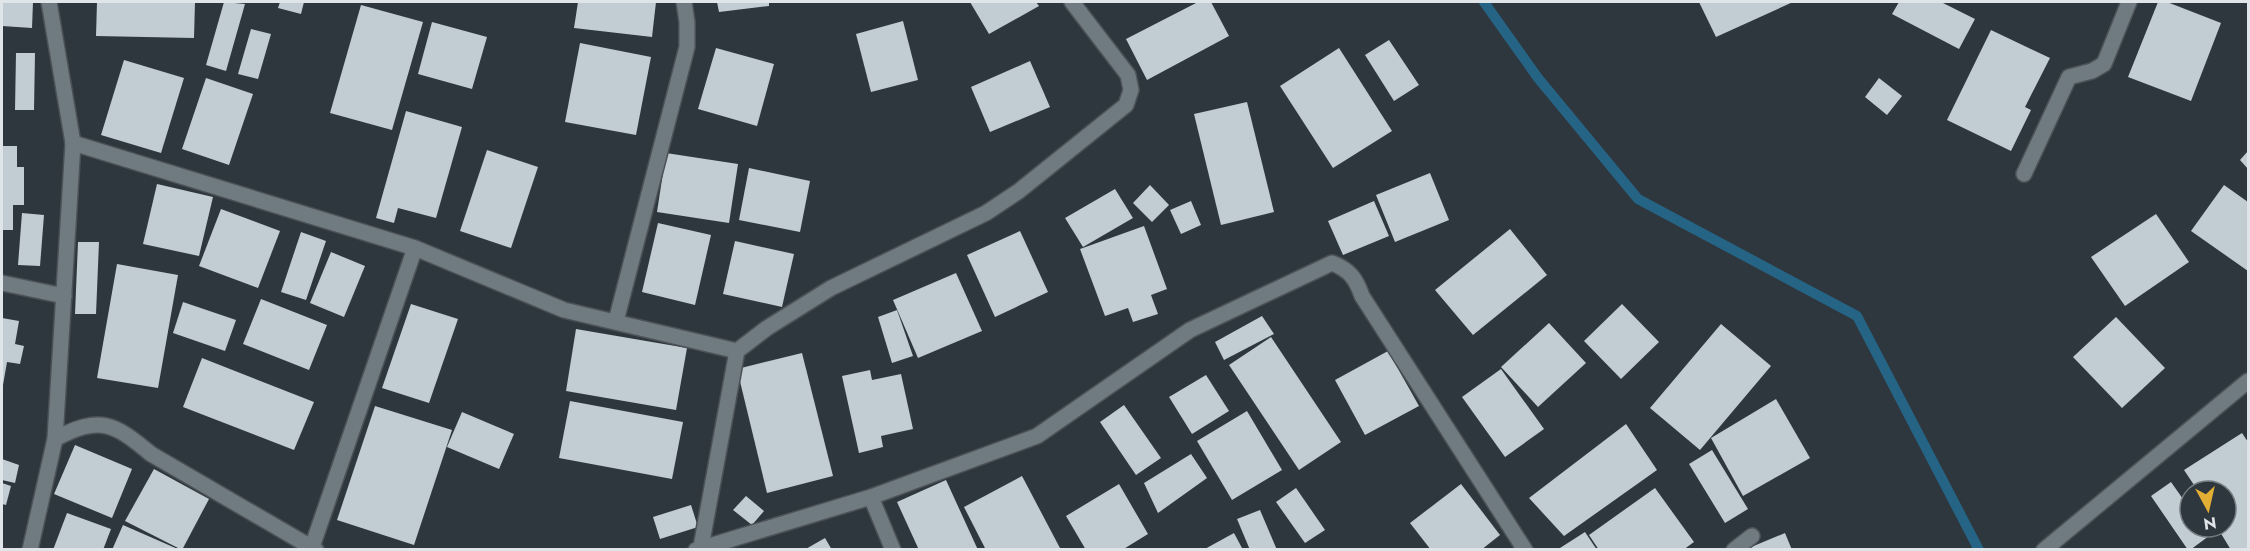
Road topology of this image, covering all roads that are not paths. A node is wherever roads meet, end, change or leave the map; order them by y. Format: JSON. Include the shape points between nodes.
{"nodes":[{"id":1,"x":50,"y":2,"type":"edge"},
{"id":2,"x":684,"y":2,"type":"edge"},
{"id":3,"x":1072,"y":2,"type":"edge"},
{"id":4,"x":2129,"y":2,"type":"edge"},
{"id":5,"x":73,"y":143,"type":"junction"},
{"id":6,"x":2024,"y":174,"type":"dead end"},
{"id":7,"x":415,"y":248,"type":"junction"},
{"id":8,"x":2,"y":283,"type":"edge"},
{"id":9,"x":64,"y":296,"type":"junction"},
{"id":10,"x":616,"y":321,"type":"junction"},
{"id":11,"x":737,"y":351,"type":"junction"},
{"id":12,"x":2248,"y":381,"type":"edge"},
{"id":13,"x":55,"y":439,"type":"junction"},
{"id":14,"x":871,"y":496,"type":"junction"},
{"id":15,"x":1752,"y":536,"type":"dead end"},
{"id":16,"x":314,"y":548,"type":"edge"},
{"id":17,"x":698,"y":548,"type":"edge"},
{"id":18,"x":30,"y":549,"type":"edge"},
{"id":19,"x":893,"y":549,"type":"edge"},
{"id":20,"x":1526,"y":549,"type":"edge"},
{"id":21,"x":1734,"y":549,"type":"edge"},
{"id":22,"x":2044,"y":549,"type":"edge"}],
"edges":[{"from":1,"to":5,"type":"street"},
{"from":2,"to":10,"type":"street","via":[[687,47]]},
{"from":3,"to":11,"type":"street","via":[[1128,75],[1131,90],[1126,105],[986,213],[831,288]]},
{"from":4,"to":6,"type":"street","via":[[2104,64],[2069,77]]},
{"from":5,"to":7,"type":"street"},
{"from":5,"to":9,"type":"street"},
{"from":7,"to":10,"type":"street","via":[[564,310]]},
{"from":7,"to":16,"type":"street"},
{"from":8,"to":9,"type":"street"},
{"from":9,"to":13,"type":"street"},
{"from":10,"to":11,"type":"street"},
{"from":11,"to":17,"type":"street"},
{"from":12,"to":22,"type":"street"},
{"from":13,"to":16,"type":"street","via":[[77,427],[105,424]]},
{"from":13,"to":18,"type":"street"},
{"from":14,"to":17,"type":"street"},
{"from":14,"to":19,"type":"street"},
{"from":14,"to":20,"type":"street","via":[[1038,436],[1190,330],[1332,264],[1345,268],[1356,279],[1362,296]]},
{"from":15,"to":21,"type":"street"}]}
